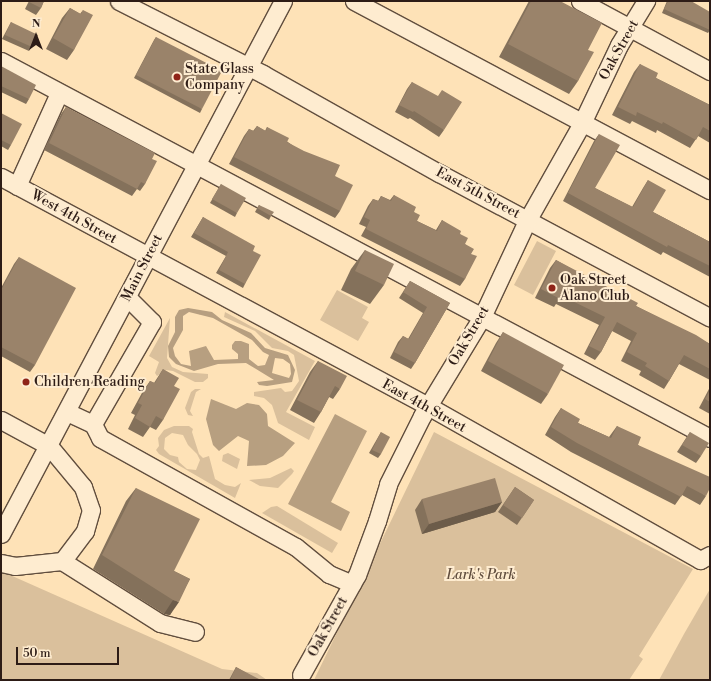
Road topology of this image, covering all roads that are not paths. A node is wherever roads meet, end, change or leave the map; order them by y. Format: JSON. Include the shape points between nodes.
{"nodes":[{"id":1,"x":119,"y":1,"type":"edge"},
{"id":2,"x":283,"y":1,"type":"edge"},
{"id":3,"x":354,"y":1,"type":"edge"},
{"id":4,"x":580,"y":1,"type":"edge"},
{"id":5,"x":646,"y":1,"type":"edge"},
{"id":6,"x":630,"y":28,"type":"junction"},
{"id":7,"x":1,"y":61,"type":"edge"},
{"id":8,"x":248,"y":67,"type":"junction"},
{"id":9,"x":710,"y":71,"type":"edge"},
{"id":10,"x":59,"y":93,"type":"junction"},
{"id":11,"x":582,"y":123,"type":"junction"},
{"id":12,"x":196,"y":165,"type":"junction"},
{"id":13,"x":1,"y":177,"type":"edge"},
{"id":14,"x":17,"y":186,"type":"junction"},
{"id":15,"x":710,"y":190,"type":"edge"},
{"id":16,"x":528,"y":220,"type":"junction"},
{"id":17,"x":147,"y":256,"type":"junction"},
{"id":18,"x":127,"y":297,"type":"junction"},
{"id":19,"x":482,"y":318,"type":"junction"},
{"id":20,"x":710,"y":318,"type":"edge"},
{"id":21,"x":428,"y":406,"type":"junction"},
{"id":22,"x":67,"y":412,"type":"junction"},
{"id":23,"x":1,"y":420,"type":"edge"},
{"id":24,"x":94,"y":424,"type":"junction"},
{"id":25,"x":710,"y":438,"type":"edge"},
{"id":26,"x":49,"y":446,"type":"junction"},
{"id":27,"x":1,"y":534,"type":"edge"},
{"id":28,"x":705,"y":557,"type":"edge"},
{"id":29,"x":62,"y":561,"type":"junction"},
{"id":30,"x":1,"y":563,"type":"edge"},
{"id":31,"x":352,"y":584,"type":"junction"},
{"id":32,"x":195,"y":632,"type":"dead end"},
{"id":33,"x":301,"y":675,"type":"dead end"}],
"edges":[{"from":1,"to":8,"type":"street","name":"East 5th Street"},
{"from":2,"to":8,"type":"street","name":"Main Street"},
{"from":3,"to":11,"type":"street"},
{"from":4,"to":6,"type":"street"},
{"from":5,"to":6,"type":"street","name":"Oak Street"},
{"from":6,"to":9,"type":"street"},
{"from":6,"to":11,"type":"street","name":"Oak Street"},
{"from":7,"to":10,"type":"street"},
{"from":8,"to":12,"type":"street","name":"Main Street"},
{"from":8,"to":16,"type":"street","name":"East 5th Street"},
{"from":10,"to":12,"type":"street"},
{"from":10,"to":14,"type":"street"},
{"from":11,"to":15,"type":"street"},
{"from":11,"to":16,"type":"street","name":"Oak Street"},
{"from":12,"to":17,"type":"street","name":"Main Street"},
{"from":12,"to":19,"type":"street"},
{"from":13,"to":14,"type":"street","name":"West 4th Street"},
{"from":14,"to":17,"type":"street","name":"West 4th Street"},
{"from":16,"to":19,"type":"street","name":"Oak Street"},
{"from":16,"to":20,"type":"street","name":"East 5th Street"},
{"from":17,"to":18,"type":"street","name":"Main Street"},
{"from":17,"to":21,"type":"street","name":"East 4th Street"},
{"from":18,"to":22,"type":"street","name":"Main Street"},
{"from":18,"to":24,"type":"street","via":[[152,322]]},
{"from":19,"to":21,"type":"street","name":"Oak Street"},
{"from":19,"to":25,"type":"street"},
{"from":21,"to":28,"type":"street","name":"East 4th Street"},
{"from":21,"to":31,"type":"street","name":"Oak Street","via":[[388,484],[377,521]]},
{"from":22,"to":24,"type":"street"},
{"from":22,"to":26,"type":"street","name":"Main Street"},
{"from":23,"to":26,"type":"street"},
{"from":24,"to":31,"type":"street","via":[[100,438],[296,547],[329,574]]},
{"from":26,"to":27,"type":"street","name":"Main Street"},
{"from":26,"to":29,"type":"street","via":[[83,487],[91,510],[85,532]]},
{"from":29,"to":30,"type":"street","via":[[15,566]]},
{"from":29,"to":32,"type":"street","via":[[160,623]]},
{"from":31,"to":33,"type":"street","name":"Oak Street"}]}
